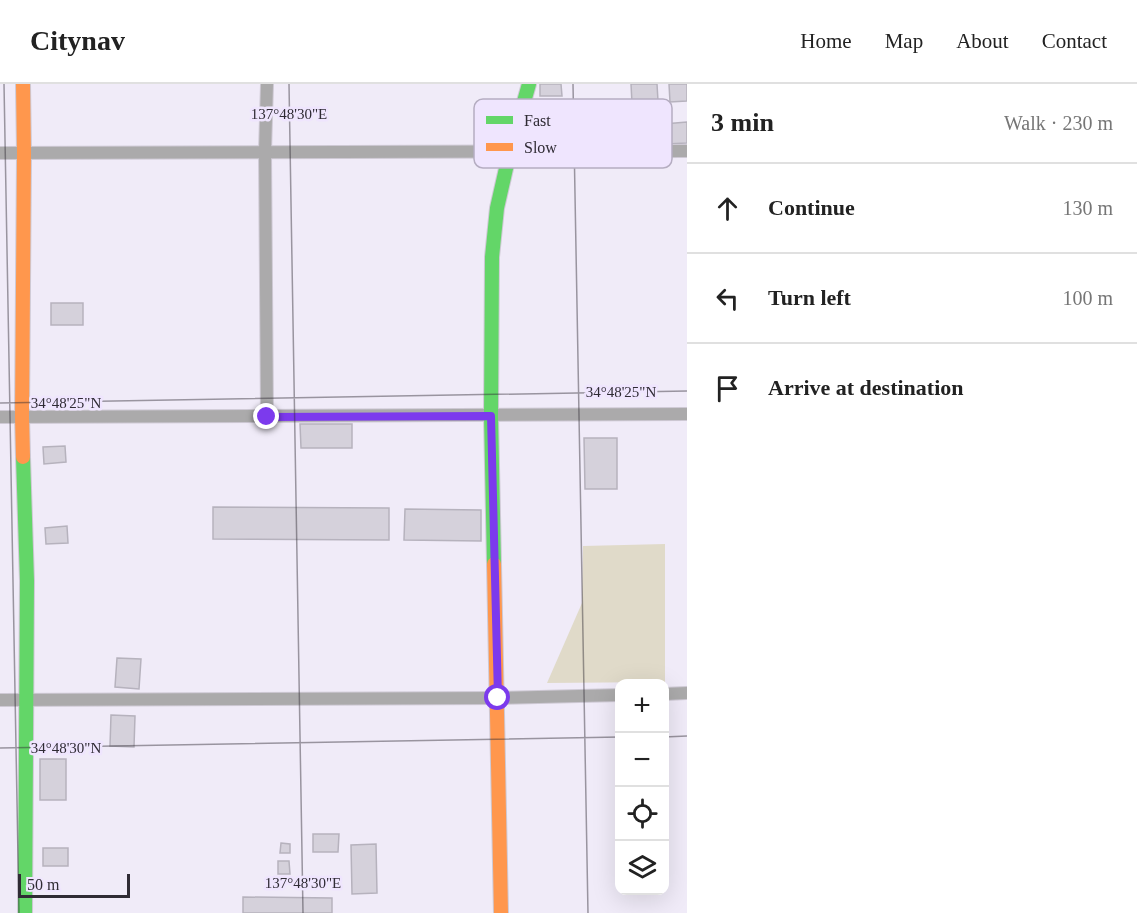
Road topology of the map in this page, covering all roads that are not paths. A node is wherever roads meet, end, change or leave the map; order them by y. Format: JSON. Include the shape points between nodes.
{"nodes":[{"id":1,"x":23,"y":84,"type":"edge"},
{"id":2,"x":267,"y":84,"type":"edge"},
{"id":3,"x":529,"y":84,"type":"edge"},
{"id":4,"x":525,"y":99,"type":"edge"},
{"id":5,"x":672,"y":150,"type":"edge"},
{"id":6,"x":687,"y":150,"type":"edge"},
{"id":7,"x":474,"y":151,"type":"edge"},
{"id":8,"x":265,"y":152,"type":"junction"},
{"id":9,"x":0,"y":153,"type":"edge"},
{"id":10,"x":24,"y":153,"type":"junction"},
{"id":11,"x":506,"y":168,"type":"edge"},
{"id":12,"x":687,"y":414,"type":"edge"},
{"id":13,"x":491,"y":416,"type":"junction"},
{"id":14,"x":0,"y":417,"type":"edge"},
{"id":15,"x":22,"y":417,"type":"junction"},
{"id":16,"x":267,"y":417,"type":"junction"},
{"id":17,"x":687,"y":693,"type":"edge"},
{"id":18,"x":669,"y":694,"type":"edge"},
{"id":19,"x":615,"y":695,"type":"edge"},
{"id":20,"x":498,"y":698,"type":"junction"},
{"id":21,"x":26,"y":699,"type":"junction"},
{"id":22,"x":0,"y":700,"type":"edge"},
{"id":23,"x":25,"y":913,"type":"edge"},
{"id":24,"x":501,"y":913,"type":"edge"}],
"edges":[{"from":1,"to":10,"type":"street"},
{"from":2,"to":8,"type":"street"},
{"from":3,"to":4,"type":"street"},
{"from":5,"to":6,"type":"street"},
{"from":7,"to":8,"type":"street"},
{"from":8,"to":10,"type":"street"},
{"from":8,"to":16,"type":"street"},
{"from":9,"to":10,"type":"street"},
{"from":10,"to":15,"type":"street"},
{"from":11,"to":13,"type":"street","via":[[492,257]]},
{"from":12,"to":13,"type":"street"},
{"from":13,"to":16,"type":"street"},
{"from":13,"to":20,"type":"street"},
{"from":14,"to":15,"type":"street"},
{"from":15,"to":16,"type":"street"},
{"from":15,"to":21,"type":"street"},
{"from":17,"to":18,"type":"street"},
{"from":19,"to":20,"type":"street"},
{"from":20,"to":21,"type":"street"},
{"from":20,"to":24,"type":"street"},
{"from":21,"to":22,"type":"street"},
{"from":21,"to":23,"type":"street"}]}
